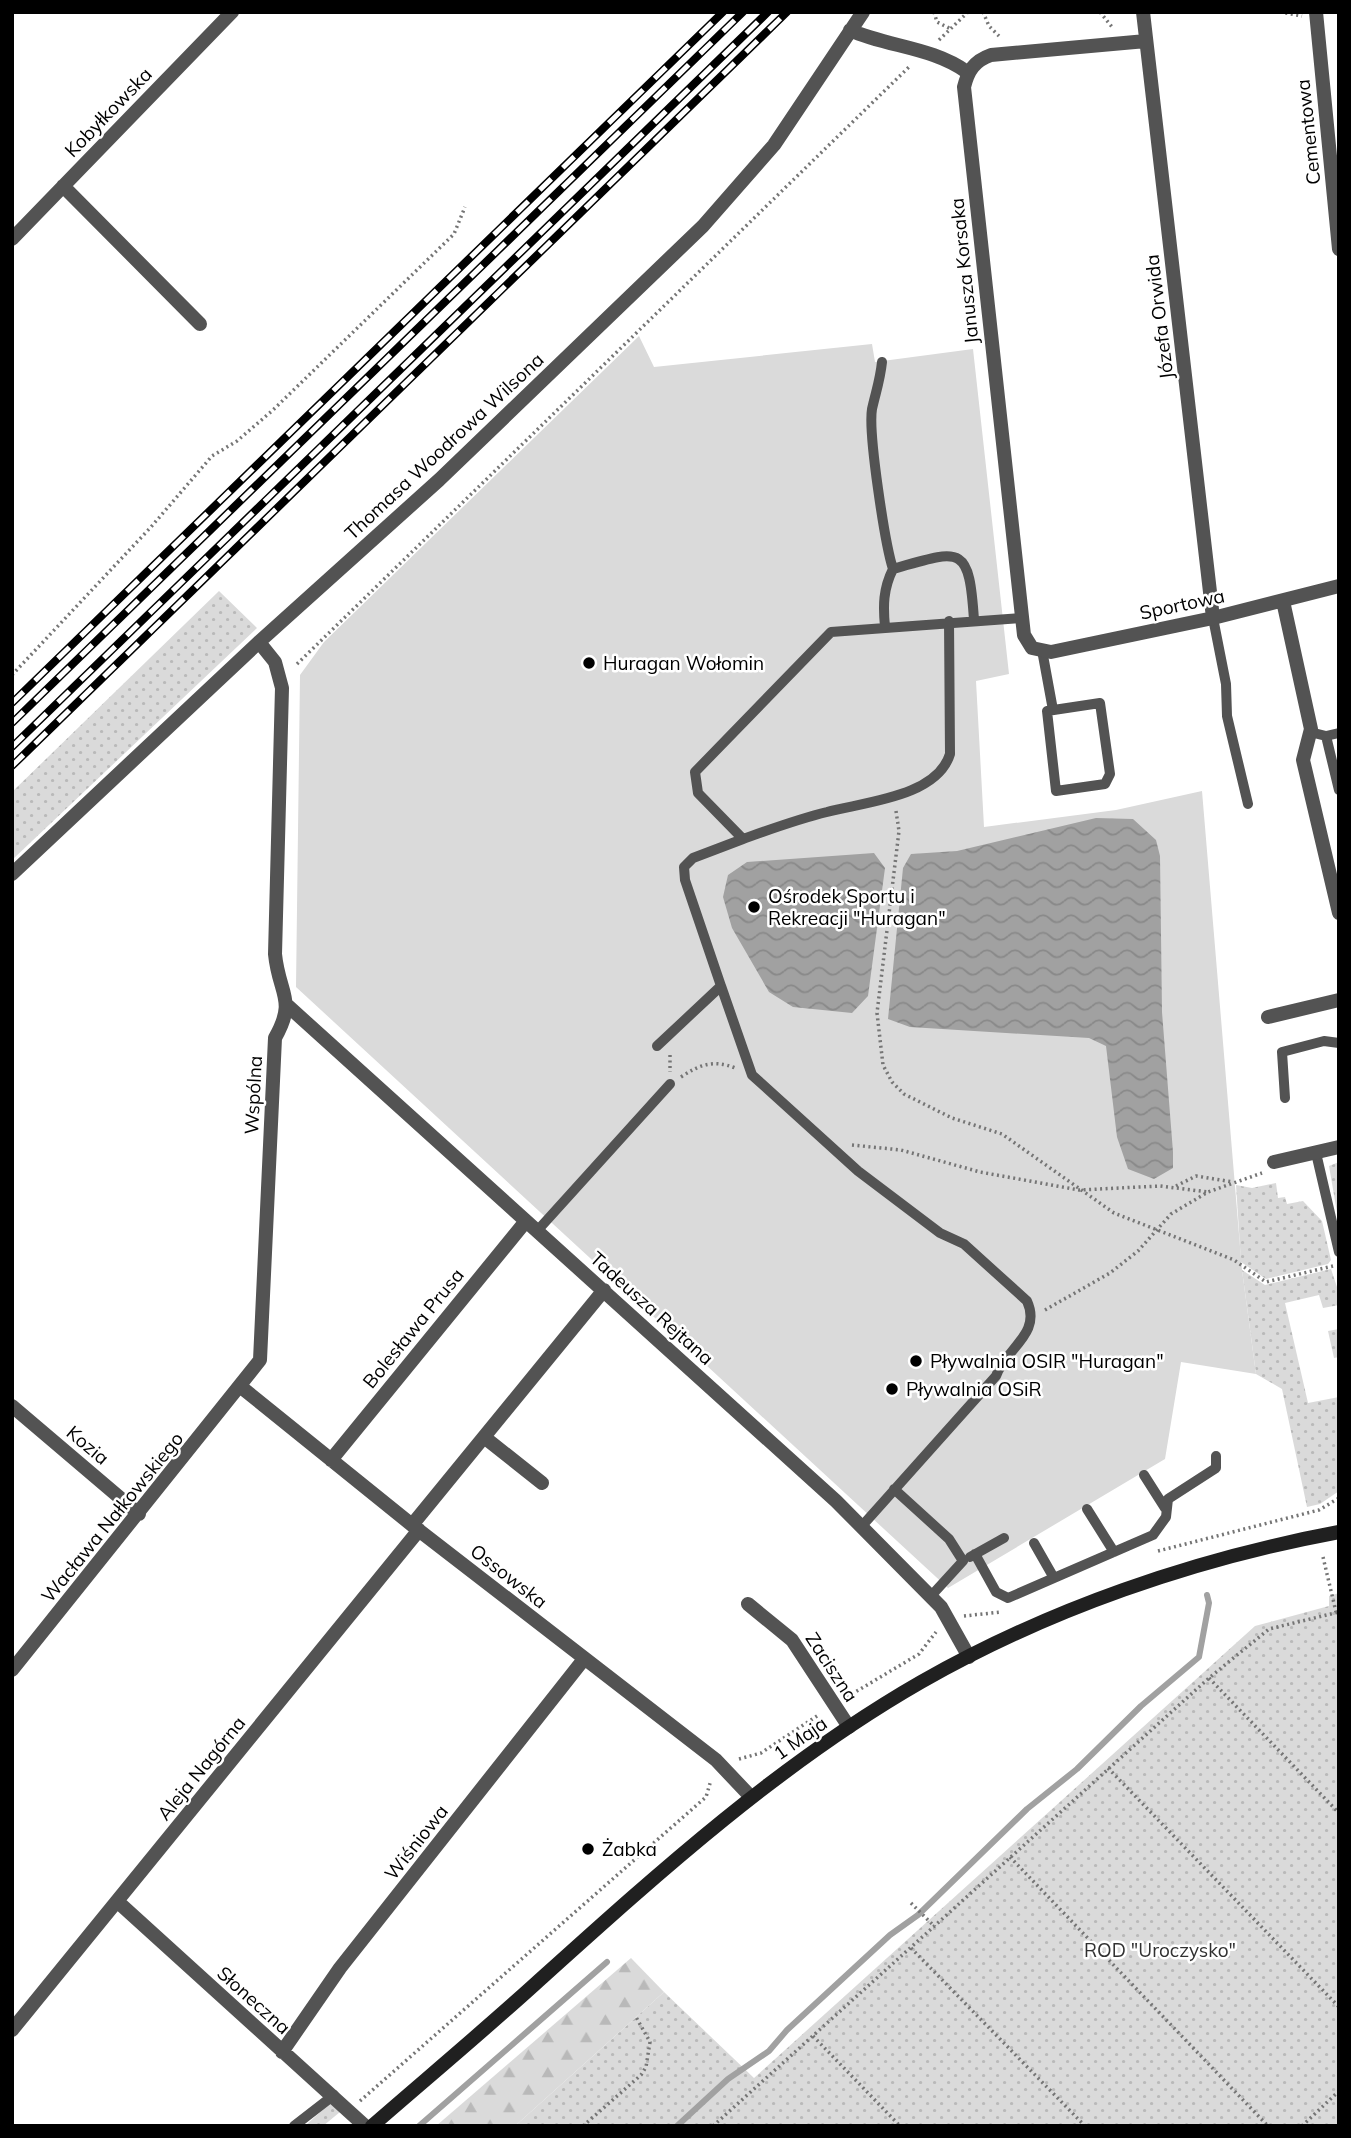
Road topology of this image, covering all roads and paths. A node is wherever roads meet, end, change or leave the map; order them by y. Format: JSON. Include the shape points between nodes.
{"nodes":[{"id":1,"x":232,"y":12,"type":"edge"},
{"id":2,"x":863,"y":12,"type":"edge"},
{"id":3,"x":934,"y":12,"type":"edge"},
{"id":4,"x":968,"y":12,"type":"edge"},
{"id":5,"x":1100,"y":12,"type":"edge"},
{"id":6,"x":1143,"y":12,"type":"edge"},
{"id":7,"x":1316,"y":12,"type":"edge"},
{"id":8,"x":951,"y":29,"type":"junction"},
{"id":9,"x":850,"y":30,"type":"junction"},
{"id":10,"x":1115,"y":31,"type":"dead end"},
{"id":11,"x":937,"y":41,"type":"dead end"},
{"id":12,"x":1146,"y":41,"type":"junction"},
{"id":13,"x":915,"y":62,"type":"dead end"},
{"id":14,"x":967,"y":72,"type":"junction"},
{"id":15,"x":63,"y":186,"type":"junction"},
{"id":16,"x":465,"y":207,"type":"dead end"},
{"id":17,"x":12,"y":239,"type":"edge"},
{"id":18,"x":1339,"y":249,"type":"edge"},
{"id":19,"x":200,"y":324,"type":"dead end"},
{"id":20,"x":882,"y":362,"type":"dead end"},
{"id":21,"x":893,"y":569,"type":"junction"},
{"id":22,"x":1339,"y":586,"type":"edge"},
{"id":23,"x":1283,"y":601,"type":"junction"},
{"id":24,"x":1021,"y":618,"type":"junction"},
{"id":25,"x":1213,"y":618,"type":"junction"},
{"id":26,"x":974,"y":620,"type":"junction"},
{"id":27,"x":949,"y":621,"type":"junction"},
{"id":28,"x":885,"y":627,"type":"junction"},
{"id":29,"x":259,"y":642,"type":"junction"},
{"id":30,"x":1037,"y":649,"type":"junction"},
{"id":31,"x":297,"y":664,"type":"dead end"},
{"id":32,"x":12,"y":675,"type":"edge"},
{"id":33,"x":1053,"y":710,"type":"junction"},
{"id":34,"x":1310,"y":732,"type":"junction"},
{"id":35,"x":1339,"y":733,"type":"edge"},
{"id":36,"x":1326,"y":736,"type":"junction"},
{"id":37,"x":1339,"y":790,"type":"edge"},
{"id":38,"x":1248,"y":804,"type":"dead end"},
{"id":39,"x":896,"y":812,"type":"dead end"},
{"id":40,"x":743,"y":839,"type":"junction"},
{"id":41,"x":12,"y":874,"type":"edge"},
{"id":42,"x":1339,"y":914,"type":"edge"},
{"id":43,"x":721,"y":986,"type":"junction"},
{"id":44,"x":1339,"y":1000,"type":"edge"},
{"id":45,"x":288,"y":1006,"type":"junction"},
{"id":46,"x":1268,"y":1017,"type":"dead end"},
{"id":47,"x":669,"y":1034,"type":"junction"},
{"id":48,"x":1339,"y":1043,"type":"edge"},
{"id":49,"x":657,"y":1046,"type":"dead end"},
{"id":50,"x":752,"y":1075,"type":"junction"},
{"id":51,"x":670,"y":1084,"type":"junction"},
{"id":52,"x":1285,"y":1098,"type":"dead end"},
{"id":53,"x":826,"y":1142,"type":"junction"},
{"id":54,"x":1339,"y":1147,"type":"edge"},
{"id":55,"x":1316,"y":1153,"type":"junction"},
{"id":56,"x":1274,"y":1162,"type":"joint"},
{"id":57,"x":1236,"y":1182,"type":"junction"},
{"id":58,"x":1175,"y":1187,"type":"junction"},
{"id":59,"x":1079,"y":1190,"type":"junction"},
{"id":60,"x":1208,"y":1192,"type":"junction"},
{"id":61,"x":531,"y":1226,"type":"junction"},
{"id":62,"x":1154,"y":1231,"type":"junction"},
{"id":63,"x":1339,"y":1252,"type":"edge"},
{"id":64,"x":1339,"y":1265,"type":"edge"},
{"id":65,"x":604,"y":1290,"type":"junction"},
{"id":66,"x":1032,"y":1318,"type":"junction"},
{"id":67,"x":241,"y":1387,"type":"junction"},
{"id":68,"x":12,"y":1406,"type":"edge"},
{"id":69,"x":484,"y":1437,"type":"junction"},
{"id":70,"x":1216,"y":1455,"type":"dead end"},
{"id":71,"x":331,"y":1460,"type":"junction"},
{"id":72,"x":1143,"y":1475,"type":"dead end"},
{"id":73,"x":541,"y":1483,"type":"dead end"},
{"id":74,"x":894,"y":1489,"type":"junction"},
{"id":75,"x":1339,"y":1498,"type":"edge"},
{"id":76,"x":1165,"y":1508,"type":"junction"},
{"id":77,"x":1087,"y":1509,"type":"dead end"},
{"id":78,"x":139,"y":1514,"type":"junction"},
{"id":79,"x":415,"y":1527,"type":"junction"},
{"id":80,"x":861,"y":1527,"type":"junction"},
{"id":81,"x":1339,"y":1532,"type":"edge"},
{"id":82,"x":1004,"y":1538,"type":"dead end"},
{"id":83,"x":1034,"y":1543,"type":"dead end"},
{"id":84,"x":1114,"y":1552,"type":"junction"},
{"id":85,"x":975,"y":1554,"type":"junction"},
{"id":86,"x":1151,"y":1554,"type":"dead end"},
{"id":87,"x":1324,"y":1557,"type":"dead end"},
{"id":88,"x":963,"y":1561,"type":"junction"},
{"id":89,"x":1054,"y":1578,"type":"junction"},
{"id":90,"x":931,"y":1596,"type":"junction"},
{"id":91,"x":748,"y":1604,"type":"dead end"},
{"id":92,"x":1007,"y":1610,"type":"dead end"},
{"id":93,"x":1338,"y":1612,"type":"edge"},
{"id":94,"x":962,"y":1617,"type":"dead end"},
{"id":95,"x":969,"y":1657,"type":"junction"},
{"id":96,"x":584,"y":1659,"type":"junction"},
{"id":97,"x":12,"y":1671,"type":"edge"},
{"id":98,"x":1209,"y":1678,"type":"junction"},
{"id":99,"x":849,"y":1727,"type":"junction"},
{"id":100,"x":1108,"y":1768,"type":"junction"},
{"id":101,"x":713,"y":1778,"type":"dead end"},
{"id":102,"x":751,"y":1797,"type":"junction"},
{"id":103,"x":1339,"y":1813,"type":"edge"},
{"id":104,"x":1010,"y":1857,"type":"junction"},
{"id":105,"x":118,"y":1902,"type":"junction"},
{"id":106,"x":911,"y":1903,"type":"dead end"},
{"id":107,"x":935,"y":1927,"type":"junction"},
{"id":108,"x":911,"y":1948,"type":"junction"},
{"id":109,"x":1339,"y":2007,"type":"edge"},
{"id":110,"x":636,"y":2017,"type":"dead end"},
{"id":111,"x":12,"y":2030,"type":"edge"},
{"id":112,"x":813,"y":2036,"type":"junction"},
{"id":113,"x":282,"y":2052,"type":"junction"},
{"id":114,"x":1339,"y":2091,"type":"edge"},
{"id":115,"x":334,"y":2095,"type":"junction"},
{"id":116,"x":349,"y":2110,"type":"junction"},
{"id":117,"x":714,"y":2125,"type":"edge"},
{"id":118,"x":294,"y":2126,"type":"edge"},
{"id":119,"x":365,"y":2126,"type":"edge"},
{"id":120,"x":372,"y":2126,"type":"edge"},
{"id":121,"x":583,"y":2126,"type":"edge"},
{"id":122,"x":900,"y":2126,"type":"edge"},
{"id":123,"x":1085,"y":2126,"type":"edge"},
{"id":124,"x":1268,"y":2126,"type":"edge"},
{"id":125,"x":1302,"y":2126,"type":"edge"}],
"edges":[{"from":1,"to":15,"type":"street","name":"Kobyłkowska"},
{"from":2,"to":9,"type":"street","name":"Thomasa Woodrowa Wilsona"},
{"from":3,"to":8,"type":"path","via":[[941,25]]},
{"from":4,"to":8,"type":"path"},
{"from":5,"to":10,"type":"path"},
{"from":6,"to":12,"type":"street","name":"Józefa Orwida"},
{"from":7,"to":18,"type":"street","name":"Cementowa"},
{"from":8,"to":11,"type":"path"},
{"from":9,"to":14,"type":"street","via":[[877,42],[950,60]]},
{"from":9,"to":29,"type":"street","name":"Thomasa Woodrowa Wilsona","via":[[774,145],[704,226],[439,480]]},
{"from":12,"to":14,"type":"street","via":[[991,55]]},
{"from":12,"to":25,"type":"street","name":"Józefa Orwida"},
{"from":13,"to":31,"type":"path"},
{"from":14,"to":24,"type":"street","name":"Janusza Korsaka","via":[[964,87]]},
{"from":15,"to":17,"type":"street","name":"Kobyłkowska"},
{"from":15,"to":19,"type":"street"},
{"from":16,"to":32,"type":"path","via":[[454,234],[273,410],[212,456]]},
{"from":20,"to":21,"type":"lane","via":[[872,411]]},
{"from":21,"to":26,"type":"lane","via":[[934,557],[953,556],[965,563],[971,576]]},
{"from":21,"to":28,"type":"lane","via":[[883,600]]},
{"from":22,"to":23,"type":"street","name":"Sportowa"},
{"from":23,"to":25,"type":"street","name":"Sportowa"},
{"from":23,"to":34,"type":"street"},
{"from":24,"to":26,"type":"lane"},
{"from":24,"to":30,"type":"street","name":"Janusza Korsaka","via":[[1024,635]]},
{"from":25,"to":30,"type":"street","name":"Sportowa","via":[[1051,652]]},
{"from":25,"to":38,"type":"lane","via":[[1226,684],[1227,716]]},
{"from":26,"to":27,"type":"lane"},
{"from":27,"to":28,"type":"lane"},
{"from":27,"to":40,"type":"lane","via":[[951,740],[948,762],[939,772],[894,797],[827,812]]},
{"from":28,"to":40,"type":"lane","via":[[831,632],[695,772],[698,793]]},
{"from":29,"to":41,"type":"street","name":"Thomasa Woodrowa Wilsona"},
{"from":29,"to":45,"type":"street","via":[[275,662],[282,688],[275,954],[277,977]]},
{"from":30,"to":33,"type":"lane"},
{"from":33,"to":33,"type":"lane","via":[[1047,711],[1056,791],[1105,784],[1110,774],[1100,703]]},
{"from":34,"to":36,"type":"lane"},
{"from":34,"to":42,"type":"street","via":[[1303,760]]},
{"from":35,"to":36,"type":"lane"},
{"from":36,"to":37,"type":"lane"},
{"from":39,"to":59,"type":"path","via":[[899,831],[877,1013],[883,1065],[904,1094],[952,1118],[1002,1133]]},
{"from":40,"to":43,"type":"lane","via":[[693,858],[684,867]]},
{"from":43,"to":47,"type":"lane"},
{"from":43,"to":50,"type":"lane"},
{"from":44,"to":46,"type":"street"},
{"from":45,"to":61,"type":"street","name":"Tadeusza Rejtana"},
{"from":45,"to":67,"type":"street","name":"Wspólna","via":[[275,1038],[260,1360]]},
{"from":47,"to":49,"type":"lane"},
{"from":47,"to":51,"type":"path"},
{"from":48,"to":52,"type":"lane","via":[[1324,1041],[1282,1052]]},
{"from":50,"to":51,"type":"path","via":[[709,1063]]},
{"from":50,"to":53,"type":"lane"},
{"from":51,"to":61,"type":"lane"},
{"from":53,"to":59,"type":"path","via":[[901,1150],[980,1172]]},
{"from":53,"to":66,"type":"lane","via":[[940,1233],[964,1244],[1027,1301]]},
{"from":54,"to":55,"type":"street"},
{"from":55,"to":56,"type":"street"},
{"from":55,"to":63,"type":"lane"},
{"from":56,"to":57,"type":"path","via":[[1258,1177]]},
{"from":57,"to":58,"type":"path","via":[[1196,1176]]},
{"from":57,"to":60,"type":"path"},
{"from":58,"to":59,"type":"path"},
{"from":58,"to":60,"type":"path"},
{"from":59,"to":62,"type":"path"},
{"from":60,"to":62,"type":"path","via":[[1171,1214]]},
{"from":61,"to":65,"type":"street","name":"Tadeusza Rejtana"},
{"from":61,"to":71,"type":"street","name":"Bolesława Prusa"},
{"from":62,"to":64,"type":"path","via":[[1234,1260],[1266,1282]]},
{"from":62,"to":66,"type":"path","via":[[1110,1273]]},
{"from":65,"to":69,"type":"street","name":"Aleja Nagórna"},
{"from":65,"to":80,"type":"street","name":"Tadeusza Rejtana"},
{"from":66,"to":74,"type":"lane","via":[[996,1376]]},
{"from":67,"to":71,"type":"street","name":"Ossowska"},
{"from":67,"to":78,"type":"street","name":"Wacława Nałkowskiego"},
{"from":68,"to":78,"type":"street","name":"Kozia"},
{"from":69,"to":73,"type":"street"},
{"from":69,"to":79,"type":"street","name":"Aleja Nagórna"},
{"from":70,"to":76,"type":"lane","via":[[1216,1468],[1177,1491]]},
{"from":71,"to":79,"type":"street","name":"Ossowska"},
{"from":72,"to":76,"type":"lane"},
{"from":74,"to":80,"type":"lane"},
{"from":74,"to":88,"type":"lane","via":[[949,1539]]},
{"from":75,"to":86,"type":"path","via":[[1319,1510]]},
{"from":76,"to":84,"type":"lane","via":[[1166,1517],[1153,1535]]},
{"from":77,"to":84,"type":"lane"},
{"from":78,"to":97,"type":"street","name":"Wacława Nałkowskiego"},
{"from":79,"to":96,"type":"street","name":"Ossowska"},
{"from":79,"to":105,"type":"street","name":"Aleja Nagórna"},
{"from":80,"to":90,"type":"street","name":"Tadeusza Rejtana"},
{"from":81,"to":95,"type":"main road","name":"1 Maja","via":[[1187,1569],[1089,1603]]},
{"from":82,"to":85,"type":"lane"},
{"from":83,"to":89,"type":"lane"},
{"from":84,"to":89,"type":"lane"},
{"from":85,"to":88,"type":"lane"},
{"from":85,"to":89,"type":"lane","via":[[1001,1596],[1008,1598]]},
{"from":87,"to":93,"type":"path"},
{"from":88,"to":90,"type":"lane"},
{"from":90,"to":95,"type":"street","name":"Tadeusza Rejtana"},
{"from":91,"to":99,"type":"street","name":"Zaciszna","via":[[792,1640]]},
{"from":92,"to":94,"type":"path"},
{"from":93,"to":98,"type":"path","via":[[1269,1629]]},
{"from":95,"to":99,"type":"main road","name":"1 Maja"},
{"from":96,"to":102,"type":"street","name":"Ossowska","via":[[716,1760]]},
{"from":96,"to":113,"type":"street","name":"Wiśniowa","via":[[341,1968]]},
{"from":98,"to":100,"type":"path"},
{"from":98,"to":103,"type":"path"},
{"from":99,"to":102,"type":"main road","name":"1 Maja"},
{"from":100,"to":104,"type":"path"},
{"from":100,"to":109,"type":"path"},
{"from":101,"to":116,"type":"path","via":[[706,1797]]},
{"from":102,"to":120,"type":"main road","name":"1 Maja"},
{"from":104,"to":107,"type":"path"},
{"from":104,"to":124,"type":"path"},
{"from":105,"to":111,"type":"street","name":"Aleja Nagórna"},
{"from":105,"to":113,"type":"street","name":"Słoneczna"},
{"from":106,"to":107,"type":"path"},
{"from":107,"to":108,"type":"path"},
{"from":108,"to":112,"type":"path"},
{"from":108,"to":123,"type":"path"},
{"from":110,"to":121,"type":"path","via":[[650,2042],[646,2067]]},
{"from":112,"to":117,"type":"path"},
{"from":112,"to":122,"type":"path"},
{"from":113,"to":115,"type":"street","name":"Słoneczna"},
{"from":114,"to":125,"type":"path"},
{"from":115,"to":116,"type":"street","name":"Słoneczna"},
{"from":115,"to":118,"type":"lane"},
{"from":116,"to":119,"type":"street","name":"Słoneczna"}]}
